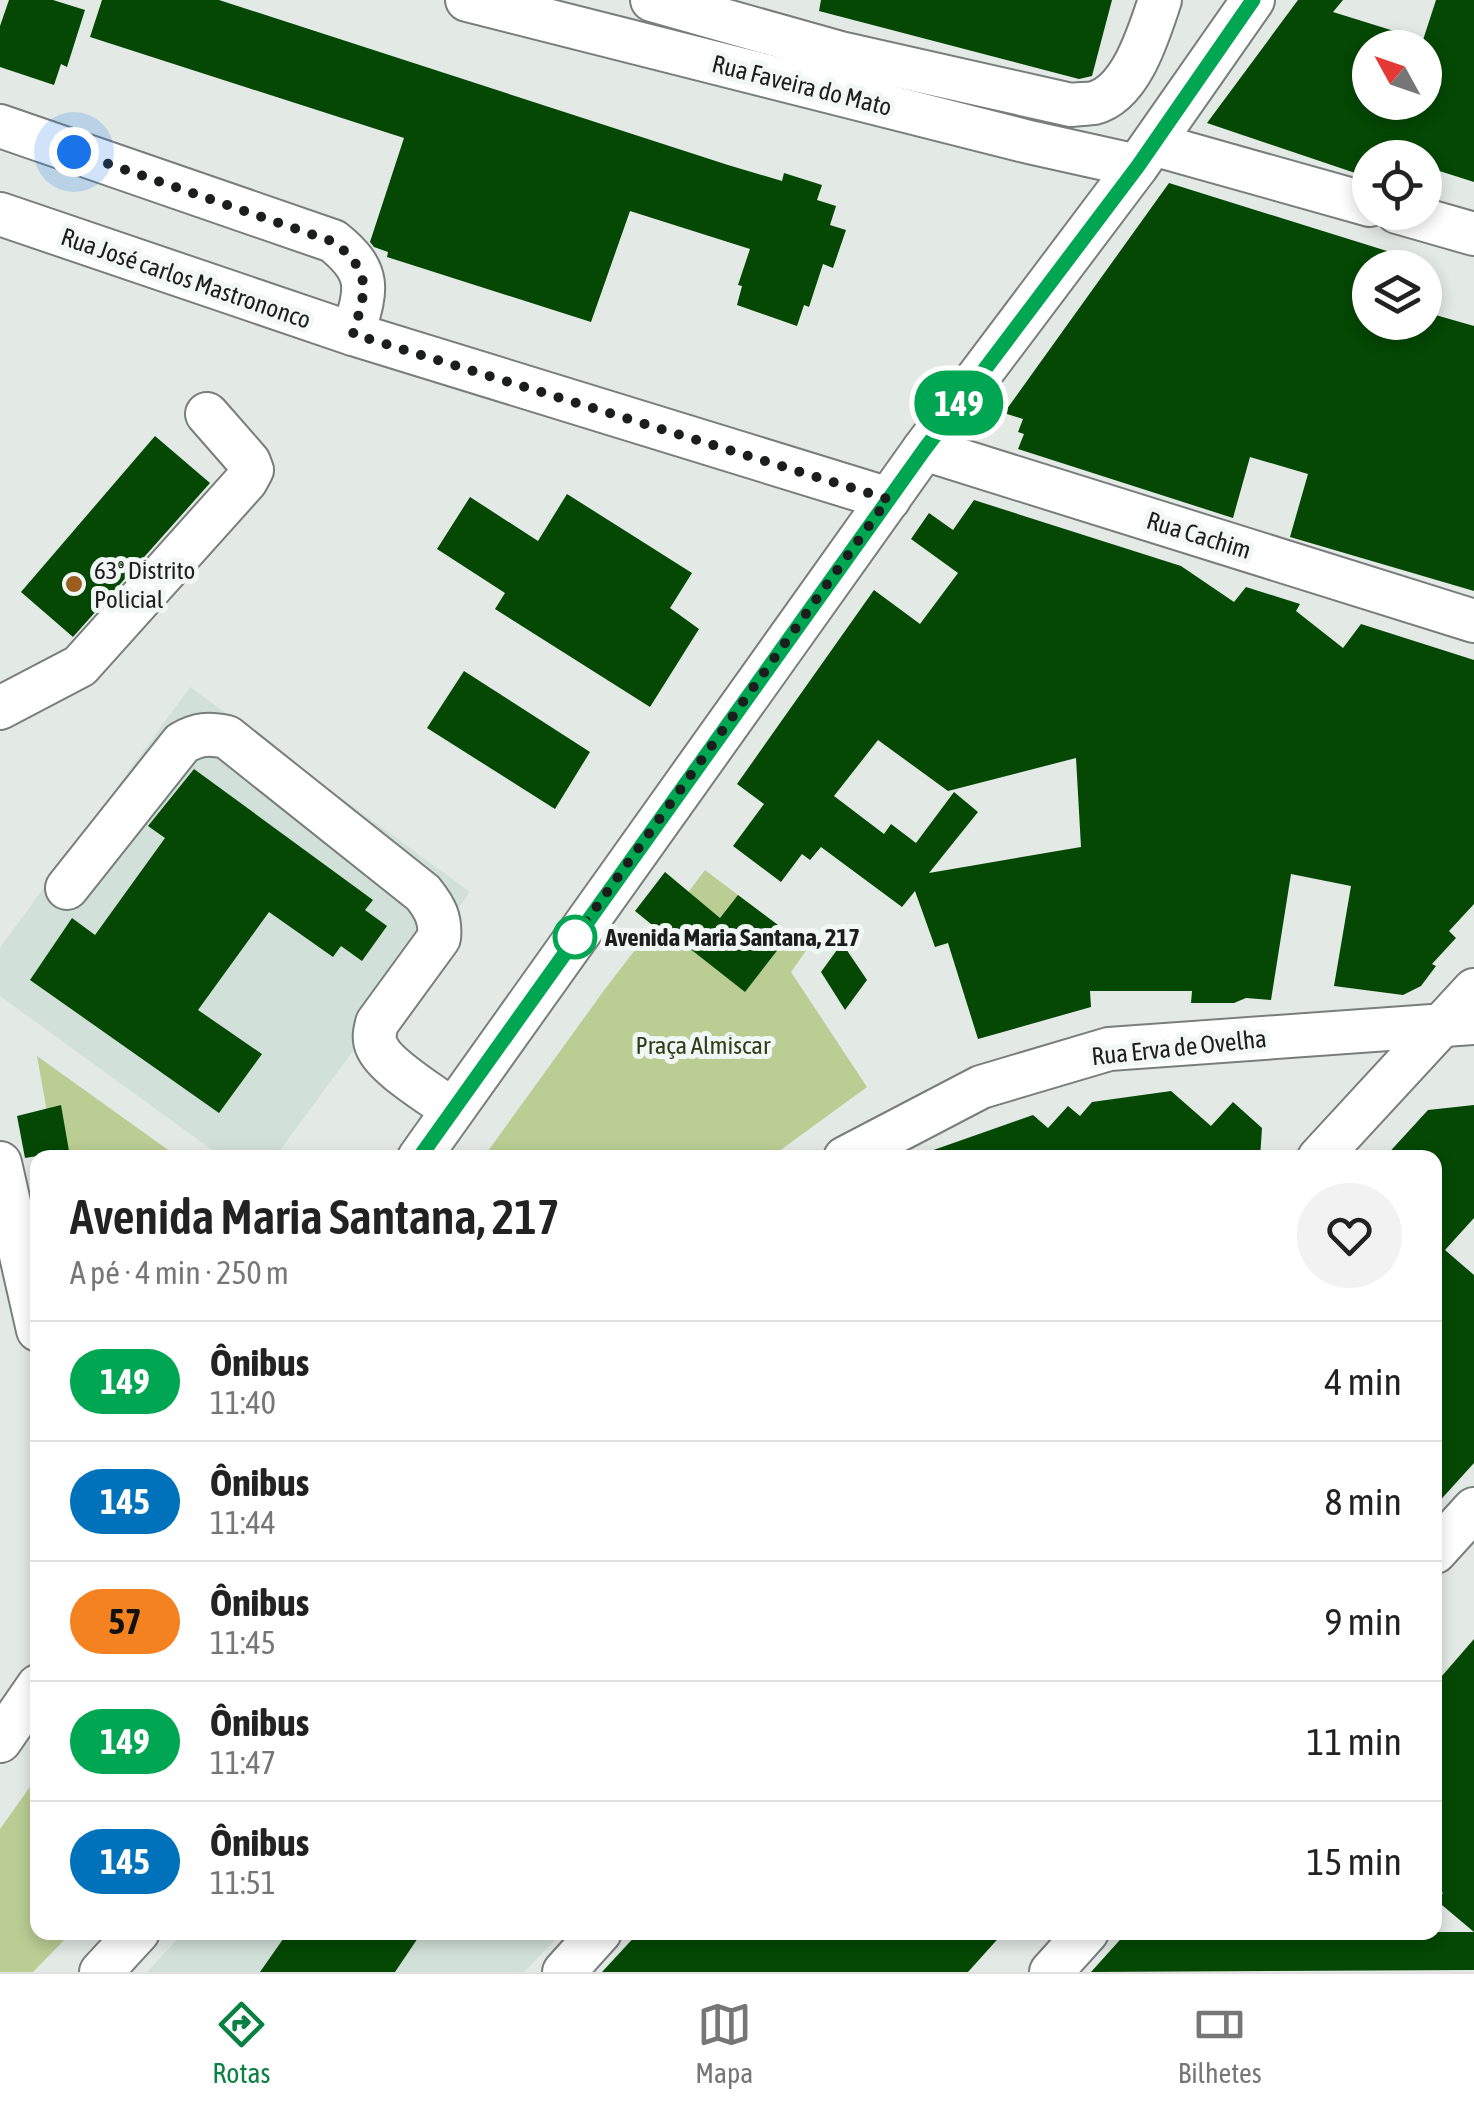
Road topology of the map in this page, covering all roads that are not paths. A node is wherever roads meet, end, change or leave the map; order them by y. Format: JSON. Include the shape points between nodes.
{"nodes":[{"id":1,"x":467,"y":0,"type":"edge"},
{"id":2,"x":652,"y":0,"type":"edge"},
{"id":3,"x":1160,"y":0,"type":"edge"},
{"id":4,"x":1253,"y":0,"type":"edge"},
{"id":5,"x":0,"y":126,"type":"edge"},
{"id":6,"x":1145,"y":155,"type":"junction"},
{"id":7,"x":1352,"y":201,"type":"edge"},
{"id":8,"x":0,"y":214,"type":"edge"},
{"id":9,"x":1442,"y":225,"type":"edge"},
{"id":10,"x":1474,"y":234,"type":"edge"},
{"id":11,"x":353,"y":334,"type":"junction"},
{"id":12,"x":208,"y":414,"type":"dead end"},
{"id":13,"x":924,"y":450,"type":"junction"},
{"id":14,"x":888,"y":499,"type":"junction"},
{"id":15,"x":1474,"y":621,"type":"edge"},
{"id":16,"x":0,"y":708,"type":"edge"},
{"id":17,"x":67,"y":888,"type":"dead end"},
{"id":18,"x":1474,"y":990,"type":"edge"},
{"id":19,"x":1457,"y":1025,"type":"edge"},
{"id":20,"x":452,"y":1110,"type":"junction"},
{"id":21,"x":424,"y":1150,"type":"edge"},
{"id":22,"x":859,"y":1150,"type":"edge"},
{"id":23,"x":1327,"y":1150,"type":"edge"},
{"id":24,"x":0,"y":1163,"type":"edge"},
{"id":25,"x":30,"y":1295,"type":"edge"},
{"id":26,"x":1474,"y":1509,"type":"edge"},
{"id":27,"x":1442,"y":1544,"type":"edge"},
{"id":28,"x":30,"y":1698,"type":"edge"},
{"id":29,"x":0,"y":1741,"type":"edge"},
{"id":30,"x":130,"y":1940,"type":"edge"},
{"id":31,"x":593,"y":1940,"type":"edge"},
{"id":32,"x":1080,"y":1940,"type":"edge"},
{"id":33,"x":100,"y":1972,"type":"edge"},
{"id":34,"x":564,"y":1972,"type":"edge"},
{"id":35,"x":1051,"y":1972,"type":"edge"}],
"edges":[{"from":1,"to":6,"type":"street","name":"Rua Faveira do Mato","via":[[1029,142]]},
{"from":2,"to":3,"type":"street","via":[[840,53],[1071,105],[1098,102],[1122,82],[1141,54]]},
{"from":4,"to":6,"type":"street"},
{"from":5,"to":11,"type":"street","via":[[334,242],[363,274],[365,293]]},
{"from":6,"to":7,"type":"street","name":"Rua Faveira do Mato"},
{"from":6,"to":13,"type":"street"},
{"from":8,"to":11,"type":"street","name":"Rua José carlos Mastrononco"},
{"from":9,"to":10,"type":"street"},
{"from":11,"to":14,"type":"street","name":"Rua José carlos Mastrononco"},
{"from":12,"to":16,"type":"street","via":[[248,462],[246,481],[80,666]]},
{"from":13,"to":14,"type":"street"},
{"from":13,"to":15,"type":"street","name":"Rua Cachim"},
{"from":14,"to":20,"type":"street"},
{"from":17,"to":20,"type":"street","via":[[182,744],[210,733],[227,737],[435,908],[439,938],[377,1023],[374,1038],[388,1061]]},
{"from":18,"to":19,"type":"street"},
{"from":19,"to":22,"type":"street","name":"Rua Erva de Ovelha","via":[[1109,1048],[981,1087]]},
{"from":19,"to":23,"type":"street"},
{"from":20,"to":21,"type":"street"},
{"from":24,"to":25,"type":"street"},
{"from":26,"to":27,"type":"street"},
{"from":28,"to":29,"type":"street"},
{"from":30,"to":33,"type":"street"},
{"from":31,"to":34,"type":"street"},
{"from":32,"to":35,"type":"street"}]}
